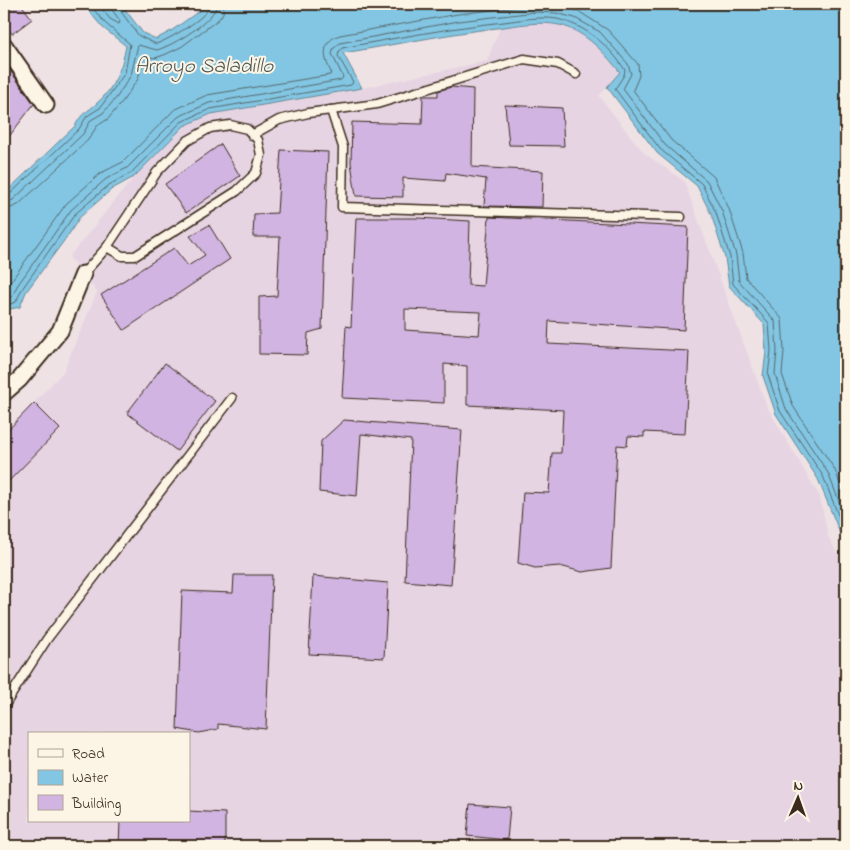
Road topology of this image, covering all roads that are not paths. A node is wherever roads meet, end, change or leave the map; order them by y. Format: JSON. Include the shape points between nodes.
{"nodes":[{"id":1,"x":4,"y":45,"type":"edge"},
{"id":2,"x":576,"y":74,"type":"dead end"},
{"id":3,"x":46,"y":105,"type":"dead end"},
{"id":4,"x":331,"y":110,"type":"junction"},
{"id":5,"x":252,"y":135,"type":"junction"},
{"id":6,"x":681,"y":217,"type":"dead end"},
{"id":7,"x":107,"y":247,"type":"junction"},
{"id":8,"x":83,"y":274,"type":"joint"},
{"id":9,"x":4,"y":393,"type":"edge"},
{"id":10,"x":232,"y":398,"type":"dead end"},
{"id":11,"x":4,"y":706,"type":"edge"}],
"edges":[{"from":1,"to":3,"type":"street"},
{"from":2,"to":4,"type":"lane","via":[[558,64],[524,59],[377,104]]},
{"from":4,"to":5,"type":"lane","via":[[279,120]]},
{"from":4,"to":6,"type":"lane","via":[[343,147],[342,207]]},
{"from":5,"to":7,"type":"lane","via":[[230,125],[210,128],[187,140],[157,172]]},
{"from":5,"to":7,"type":"lane","via":[[258,140],[261,155],[256,173],[237,191],[135,256],[122,256]]},
{"from":7,"to":8,"type":"lane"},
{"from":8,"to":9,"type":"street","via":[[60,331]]},
{"from":10,"to":11,"type":"lane","via":[[47,639]]}]}
